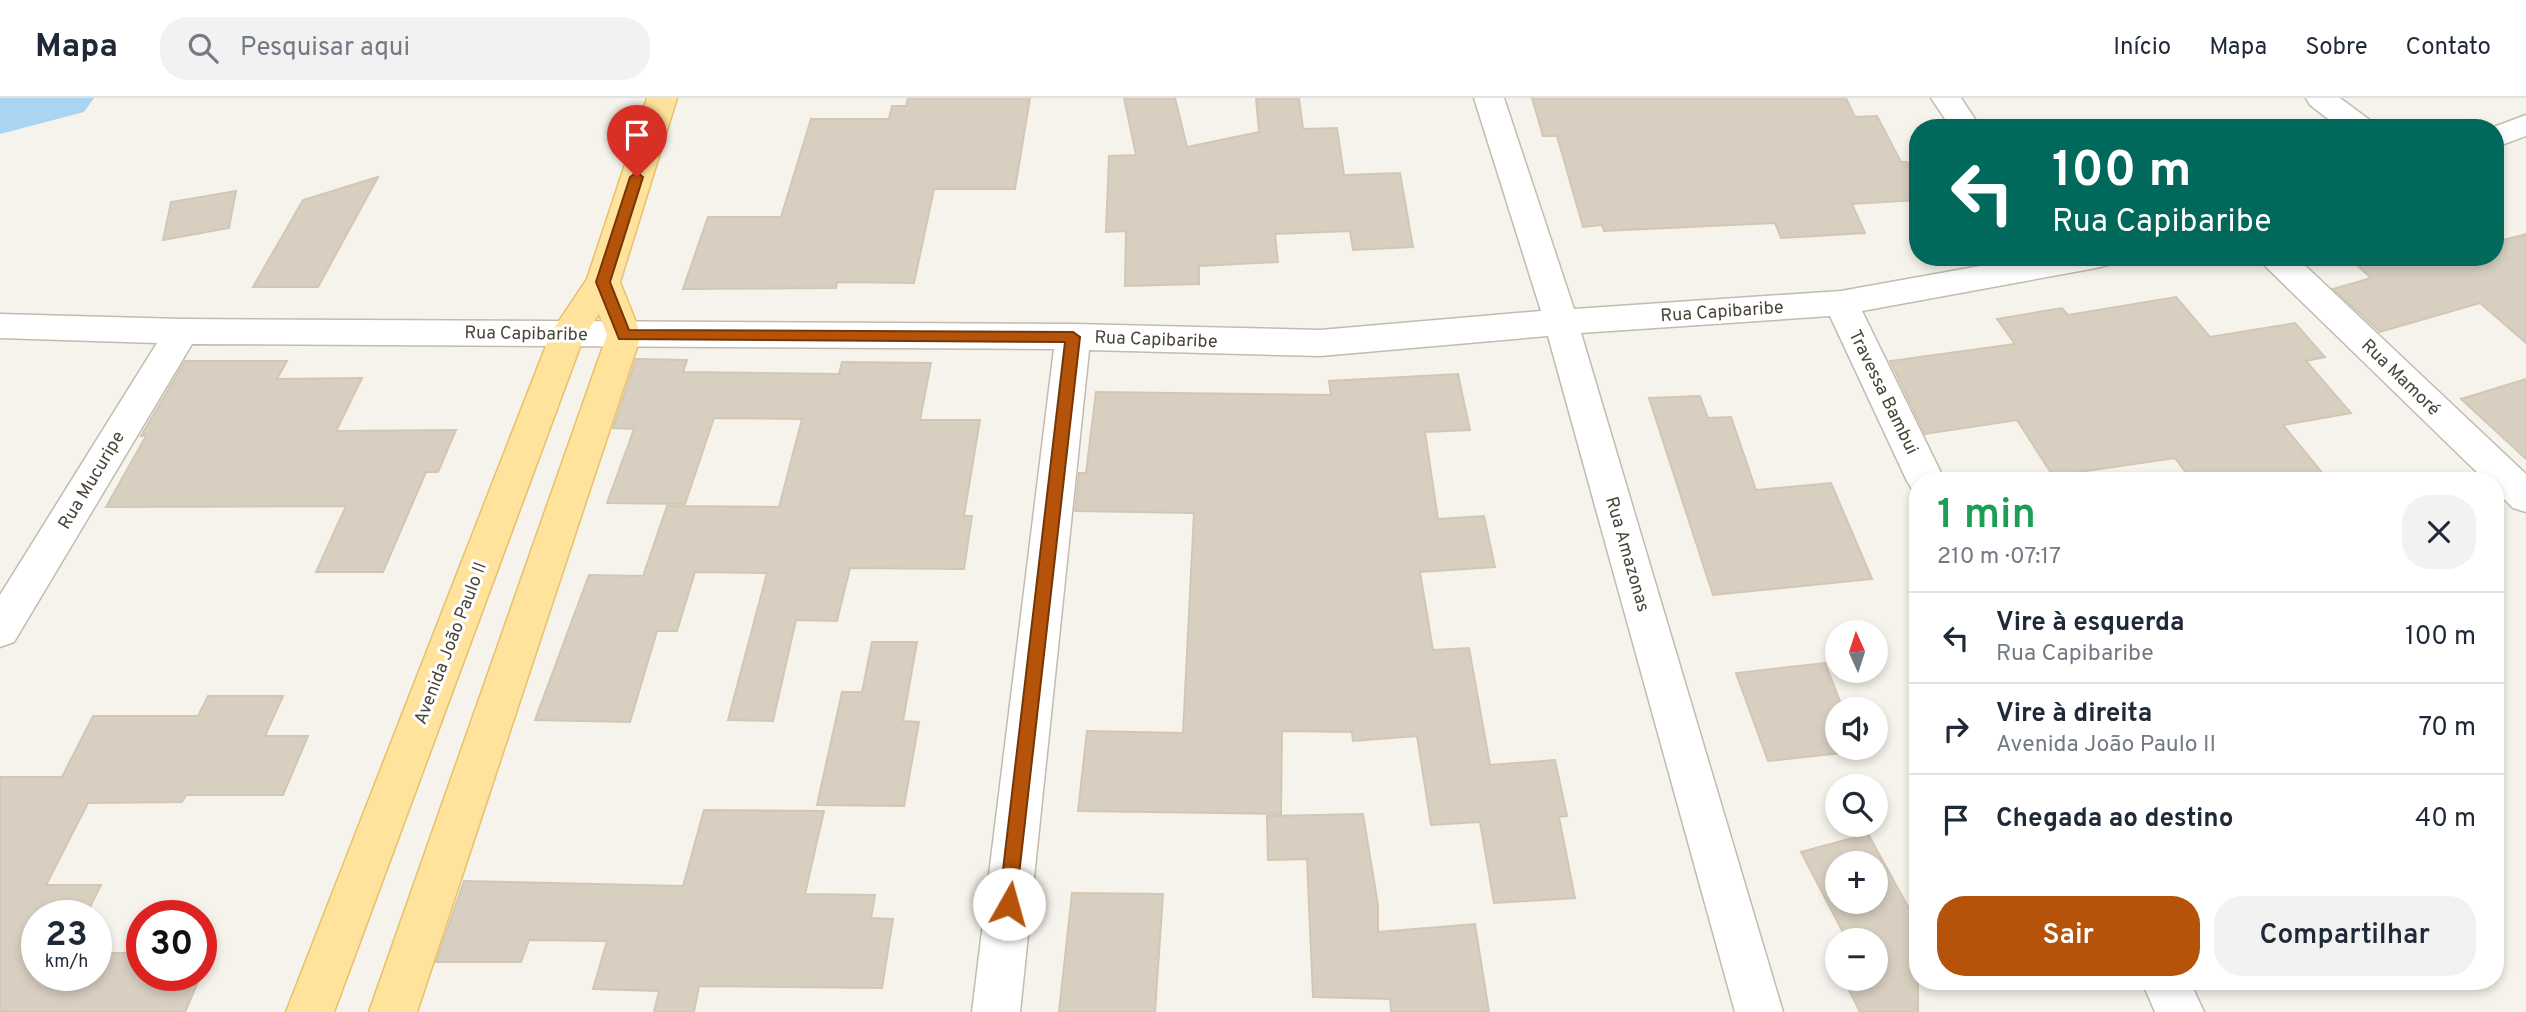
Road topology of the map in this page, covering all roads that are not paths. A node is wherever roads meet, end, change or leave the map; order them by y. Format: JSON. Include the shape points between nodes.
{"nodes":[{"id":1,"x":662,"y":98,"type":"edge"},
{"id":2,"x":1489,"y":98,"type":"edge"},
{"id":3,"x":1946,"y":98,"type":"edge"},
{"id":4,"x":2321,"y":98,"type":"edge"},
{"id":5,"x":1960,"y":119,"type":"edge"},
{"id":6,"x":2348,"y":119,"type":"edge"},
{"id":7,"x":2526,"y":125,"type":"edge"},
{"id":8,"x":2504,"y":134,"type":"edge"},
{"id":9,"x":2035,"y":266,"type":"edge"},
{"id":10,"x":2285,"y":266,"type":"edge"},
{"id":11,"x":603,"y":282,"type":"junction"},
{"id":12,"x":1841,"y":303,"type":"junction"},
{"id":13,"x":1561,"y":322,"type":"junction"},
{"id":14,"x":0,"y":326,"type":"edge"},
{"id":15,"x":182,"y":331,"type":"junction"},
{"id":16,"x":568,"y":333,"type":"junction"},
{"id":17,"x":624,"y":335,"type":"junction"},
{"id":18,"x":1073,"y":337,"type":"junction"},
{"id":19,"x":1922,"y":472,"type":"edge"},
{"id":20,"x":2500,"y":472,"type":"edge"},
{"id":21,"x":2504,"y":476,"type":"edge"},
{"id":22,"x":2526,"y":497,"type":"edge"},
{"id":23,"x":0,"y":630,"type":"edge"},
{"id":24,"x":2169,"y":990,"type":"edge"},
{"id":25,"x":310,"y":1012,"type":"edge"},
{"id":26,"x":393,"y":1012,"type":"edge"},
{"id":27,"x":996,"y":1012,"type":"edge"},
{"id":28,"x":1759,"y":1012,"type":"edge"},
{"id":29,"x":2180,"y":1012,"type":"edge"}],
"edges":[{"from":1,"to":11,"type":"main road","name":"Avenida João Paulo II"},
{"from":2,"to":13,"type":"street","name":"Rua Amazonas"},
{"from":3,"to":5,"type":"street"},
{"from":4,"to":6,"type":"street"},
{"from":7,"to":8,"type":"street"},
{"from":9,"to":12,"type":"street","name":"Rua Capibaribe"},
{"from":10,"to":20,"type":"street","name":"Rua Mamoré"},
{"from":11,"to":16,"type":"main road","name":"Avenida João Paulo II"},
{"from":11,"to":17,"type":"main road"},
{"from":12,"to":13,"type":"street","name":"Rua Capibaribe"},
{"from":12,"to":19,"type":"street","name":"Travessa Bambui"},
{"from":13,"to":18,"type":"street","name":"Rua Capibaribe","via":[[1320,343]]},
{"from":13,"to":28,"type":"street","name":"Rua Amazonas"},
{"from":14,"to":15,"type":"street","name":"Rua Capibaribe"},
{"from":15,"to":16,"type":"street","name":"Rua Capibaribe"},
{"from":15,"to":23,"type":"street","name":"Rua Mucuripe"},
{"from":16,"to":17,"type":"street","name":"Rua Capibaribe"},
{"from":16,"to":25,"type":"main road","name":"Avenida João Paulo II"},
{"from":17,"to":18,"type":"street","name":"Rua Capibaribe"},
{"from":17,"to":26,"type":"main road"},
{"from":18,"to":27,"type":"street"},
{"from":21,"to":22,"type":"street","name":"Rua Mamoré"},
{"from":24,"to":29,"type":"street"}]}
